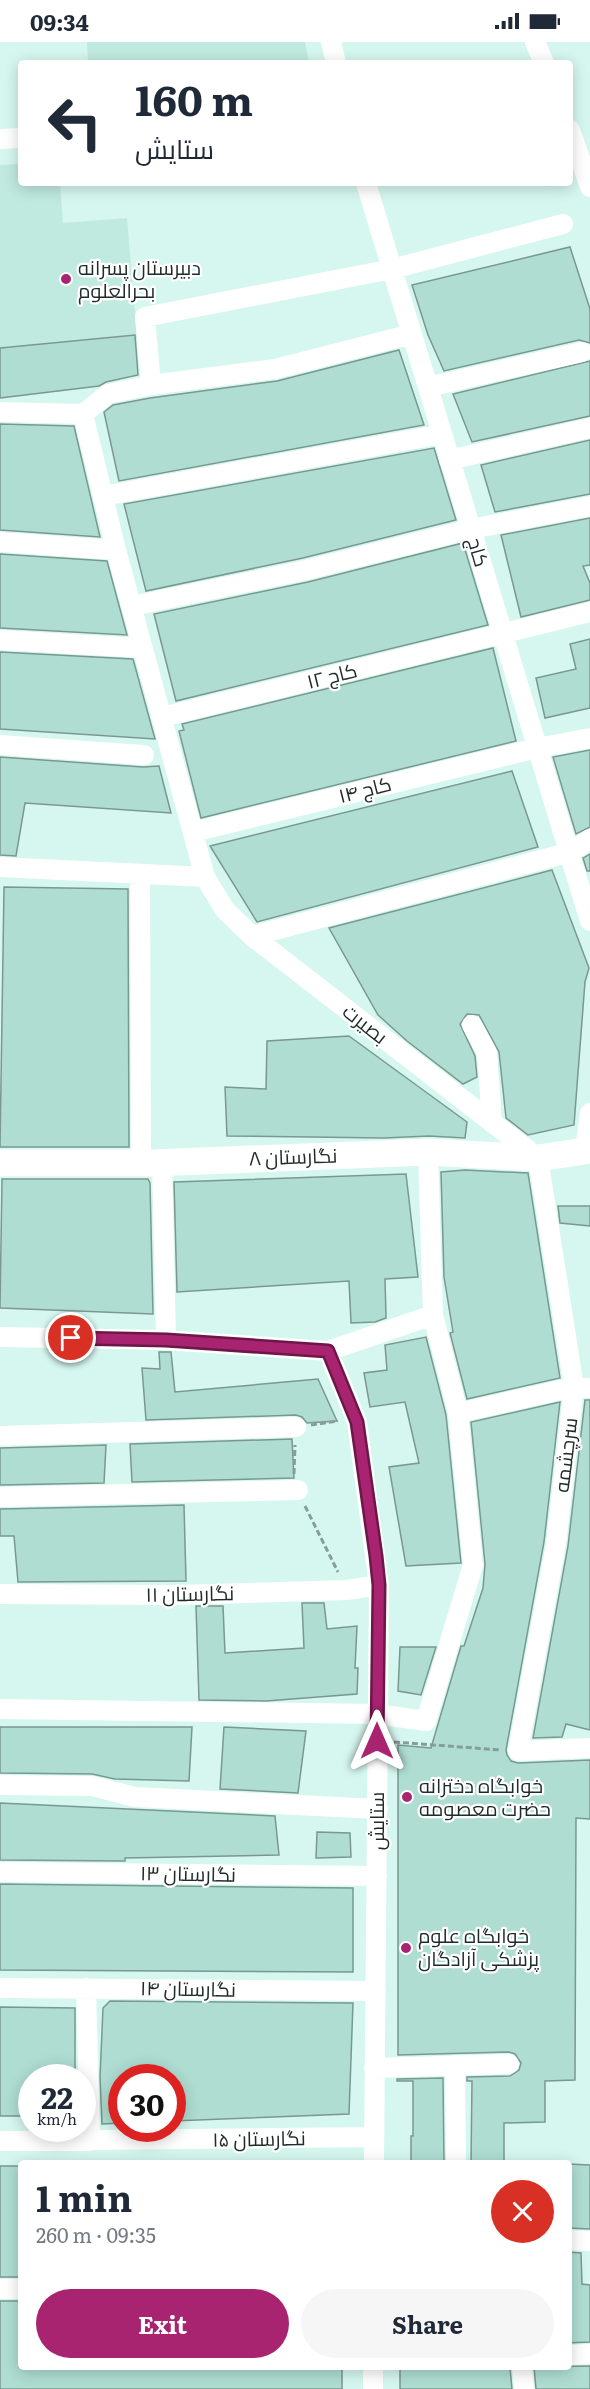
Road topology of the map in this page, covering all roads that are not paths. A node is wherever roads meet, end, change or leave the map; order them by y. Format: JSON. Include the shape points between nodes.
{"nodes":[{"id":1,"x":331,"y":42,"type":"edge"},
{"id":2,"x":535,"y":42,"type":"edge"},
{"id":3,"x":335,"y":60,"type":"edge"},
{"id":4,"x":543,"y":60,"type":"edge"},
{"id":5,"x":18,"y":138,"type":"edge"},
{"id":6,"x":0,"y":139,"type":"edge"},
{"id":7,"x":573,"y":139,"type":"edge"},
{"id":8,"x":367,"y":186,"type":"edge"},
{"id":9,"x":590,"y":188,"type":"edge"},
{"id":10,"x":563,"y":224,"type":"dead end"},
{"id":11,"x":392,"y":270,"type":"junction"},
{"id":12,"x":412,"y":334,"type":"junction"},
{"id":13,"x":582,"y":352,"type":"dead end"},
{"id":14,"x":151,"y":385,"type":"junction"},
{"id":15,"x":428,"y":387,"type":"junction"},
{"id":16,"x":0,"y":412,"type":"edge"},
{"id":17,"x":83,"y":414,"type":"junction"},
{"id":18,"x":590,"y":428,"type":"edge"},
{"id":19,"x":442,"y":434,"type":"junction"},
{"id":20,"x":449,"y":460,"type":"junction"},
{"id":21,"x":103,"y":496,"type":"junction"},
{"id":22,"x":590,"y":506,"type":"edge"},
{"id":23,"x":471,"y":529,"type":"junction"},
{"id":24,"x":0,"y":542,"type":"edge"},
{"id":25,"x":116,"y":550,"type":"junction"},
{"id":26,"x":132,"y":606,"type":"junction"},
{"id":27,"x":590,"y":612,"type":"edge"},
{"id":28,"x":502,"y":635,"type":"junction"},
{"id":29,"x":0,"y":640,"type":"edge"},
{"id":30,"x":143,"y":648,"type":"junction"},
{"id":31,"x":162,"y":717,"type":"junction"},
{"id":32,"x":590,"y":738,"type":"edge"},
{"id":33,"x":0,"y":745,"type":"edge"},
{"id":34,"x":537,"y":748,"type":"junction"},
{"id":35,"x":144,"y":755,"type":"dead end"},
{"id":36,"x":193,"y":832,"type":"junction"},
{"id":37,"x":590,"y":839,"type":"edge"},
{"id":38,"x":571,"y":852,"type":"junction"},
{"id":39,"x":0,"y":867,"type":"edge"},
{"id":40,"x":140,"y":874,"type":"junction"},
{"id":41,"x":205,"y":877,"type":"junction"},
{"id":42,"x":590,"y":921,"type":"edge"},
{"id":43,"x":252,"y":936,"type":"junction"},
{"id":44,"x":472,"y":1025,"type":"dead end"},
{"id":45,"x":590,"y":1113,"type":"edge"},
{"id":46,"x":492,"y":1123,"type":"junction"},
{"id":47,"x":588,"y":1149,"type":"edge"},
{"id":48,"x":428,"y":1152,"type":"junction"},
{"id":49,"x":538,"y":1158,"type":"junction"},
{"id":50,"x":152,"y":1162,"type":"junction"},
{"id":51,"x":0,"y":1163,"type":"edge"},
{"id":52,"x":434,"y":1315,"type":"junction"},
{"id":53,"x":0,"y":1337,"type":"edge"},
{"id":54,"x":166,"y":1340,"type":"junction"},
{"id":55,"x":328,"y":1351,"type":"junction"},
{"id":56,"x":582,"y":1388,"type":"edge"},
{"id":57,"x":458,"y":1413,"type":"junction"},
{"id":58,"x":296,"y":1427,"type":"dead end"},
{"id":59,"x":0,"y":1436,"type":"edge"},
{"id":60,"x":298,"y":1490,"type":"dead end"},
{"id":61,"x":0,"y":1497,"type":"edge"},
{"id":62,"x":379,"y":1585,"type":"junction"},
{"id":63,"x":0,"y":1594,"type":"edge"},
{"id":64,"x":0,"y":1709,"type":"edge"},
{"id":65,"x":377,"y":1714,"type":"junction"},
{"id":66,"x":590,"y":1748,"type":"edge"},
{"id":67,"x":0,"y":1785,"type":"edge"},
{"id":68,"x":378,"y":1809,"type":"junction"},
{"id":69,"x":0,"y":1872,"type":"edge"},
{"id":70,"x":377,"y":1876,"type":"junction"},
{"id":71,"x":0,"y":1988,"type":"edge"},
{"id":72,"x":86,"y":1988,"type":"junction"},
{"id":73,"x":376,"y":1991,"type":"junction"},
{"id":74,"x":88,"y":2064,"type":"edge"},
{"id":75,"x":509,"y":2064,"type":"dead end"},
{"id":76,"x":455,"y":2065,"type":"junction"},
{"id":77,"x":374,"y":2068,"type":"junction"},
{"id":78,"x":374,"y":2137,"type":"junction"},
{"id":79,"x":0,"y":2141,"type":"edge"},
{"id":80,"x":18,"y":2141,"type":"edge"},
{"id":81,"x":96,"y":2141,"type":"edge"},
{"id":82,"x":374,"y":2160,"type":"edge"},
{"id":83,"x":456,"y":2160,"type":"edge"},
{"id":84,"x":572,"y":2240,"type":"edge"},
{"id":85,"x":590,"y":2241,"type":"edge"},
{"id":86,"x":0,"y":2289,"type":"edge"},
{"id":87,"x":18,"y":2289,"type":"edge"},
{"id":88,"x":590,"y":2354,"type":"edge"},
{"id":89,"x":572,"y":2355,"type":"edge"},
{"id":90,"x":373,"y":2370,"type":"edge"},
{"id":91,"x":522,"y":2370,"type":"edge"},
{"id":92,"x":373,"y":2389,"type":"edge"},
{"id":93,"x":524,"y":2389,"type":"edge"}],
"edges":[{"from":1,"to":3,"type":"street"},
{"from":2,"to":4,"type":"street"},
{"from":5,"to":6,"type":"street"},
{"from":7,"to":9,"type":"street"},
{"from":8,"to":11,"type":"street","name":"کاج"},
{"from":10,"to":11,"type":"street"},
{"from":11,"to":12,"type":"street","name":"کاج"},
{"from":11,"to":14,"type":"street","via":[[145,317]]},
{"from":12,"to":14,"type":"street","via":[[275,369]]},
{"from":12,"to":15,"type":"street","name":"کاج"},
{"from":13,"to":15,"type":"street"},
{"from":14,"to":17,"type":"street","via":[[108,394]]},
{"from":15,"to":19,"type":"street","name":"کاج"},
{"from":16,"to":17,"type":"street"},
{"from":17,"to":21,"type":"street","name":"بصیرت"},
{"from":18,"to":20,"type":"street"},
{"from":19,"to":20,"type":"street","name":"کاج"},
{"from":19,"to":21,"type":"street"},
{"from":20,"to":23,"type":"street","name":"کاج"},
{"from":21,"to":25,"type":"street","name":"بصیرت"},
{"from":22,"to":23,"type":"street"},
{"from":23,"to":26,"type":"street","via":[[306,570]]},
{"from":23,"to":28,"type":"street","name":"کاج"},
{"from":24,"to":25,"type":"street"},
{"from":25,"to":26,"type":"street","name":"بصیرت"},
{"from":26,"to":30,"type":"street","name":"بصیرت"},
{"from":27,"to":28,"type":"street","name":"کاج ۱۲"},
{"from":28,"to":31,"type":"street","name":"کاج ۱۲"},
{"from":28,"to":34,"type":"street","name":"کاج"},
{"from":29,"to":30,"type":"street"},
{"from":30,"to":31,"type":"street","name":"بصیرت"},
{"from":31,"to":36,"type":"street","name":"بصیرت"},
{"from":32,"to":34,"type":"street","name":"کاج ۱۴"},
{"from":33,"to":35,"type":"street"},
{"from":34,"to":36,"type":"street","name":"کاج ۱۴"},
{"from":34,"to":38,"type":"street","name":"کاج"},
{"from":36,"to":41,"type":"street","name":"بصیرت"},
{"from":37,"to":38,"type":"street"},
{"from":38,"to":42,"type":"street","name":"کاج"},
{"from":38,"to":43,"type":"street"},
{"from":39,"to":40,"type":"street"},
{"from":40,"to":41,"type":"street"},
{"from":40,"to":50,"type":"street"},
{"from":41,"to":43,"type":"street","name":"بصیرت","via":[[225,910]]},
{"from":43,"to":46,"type":"street","name":"بصیرت"},
{"from":44,"to":46,"type":"street","via":[[487,1053]]},
{"from":45,"to":47,"type":"street"},
{"from":46,"to":49,"type":"street","name":"بصیرت"},
{"from":47,"to":49,"type":"street","name":"نگارستان ۸"},
{"from":48,"to":49,"type":"street","name":"نگارستان ۸"},
{"from":48,"to":50,"type":"street","name":"نگارستان ۸"},
{"from":48,"to":52,"type":"street"},
{"from":49,"to":56,"type":"street","name":"سرچشمه"},
{"from":50,"to":51,"type":"street","name":"نگارستان ۸"},
{"from":50,"to":54,"type":"street"},
{"from":52,"to":55,"type":"street"},
{"from":52,"to":57,"type":"street"},
{"from":53,"to":54,"type":"street"},
{"from":54,"to":55,"type":"street"},
{"from":55,"to":62,"type":"street","name":"ستایش","via":[[357,1422]]},
{"from":56,"to":57,"type":"street"},
{"from":56,"to":66,"type":"street","name":"سرچشمه","via":[[518,1751]]},
{"from":57,"to":65,"type":"street","via":[[473,1565],[426,1721]]},
{"from":58,"to":59,"type":"street"},
{"from":60,"to":61,"type":"street"},
{"from":62,"to":63,"type":"street","name":"نگارستان ۱۱","via":[[347,1590],[176,1595]]},
{"from":62,"to":65,"type":"street","name":"ستایش"},
{"from":64,"to":65,"type":"street"},
{"from":65,"to":68,"type":"street","name":"ستایش"},
{"from":67,"to":68,"type":"street","via":[[92,1786],[135,1797]]},
{"from":68,"to":70,"type":"street","name":"ستایش"},
{"from":69,"to":70,"type":"street","name":"نگارستان ۱۳"},
{"from":70,"to":73,"type":"street","name":"ستایش"},
{"from":71,"to":72,"type":"street","name":"نگارستان ۱۴"},
{"from":72,"to":73,"type":"street","name":"نگارستان ۱۴"},
{"from":72,"to":74,"type":"street"},
{"from":73,"to":77,"type":"street","name":"ستایش"},
{"from":75,"to":76,"type":"street"},
{"from":76,"to":77,"type":"street"},
{"from":76,"to":83,"type":"street"},
{"from":77,"to":78,"type":"street","name":"ستایش"},
{"from":78,"to":81,"type":"street","name":"نگارستان ۱۵"},
{"from":78,"to":82,"type":"street","name":"ستایش"},
{"from":79,"to":80,"type":"street","name":"نگارستان ۱۵"},
{"from":84,"to":85,"type":"street"},
{"from":86,"to":87,"type":"street"},
{"from":88,"to":89,"type":"street"},
{"from":90,"to":92,"type":"street"},
{"from":91,"to":93,"type":"street"}]}
